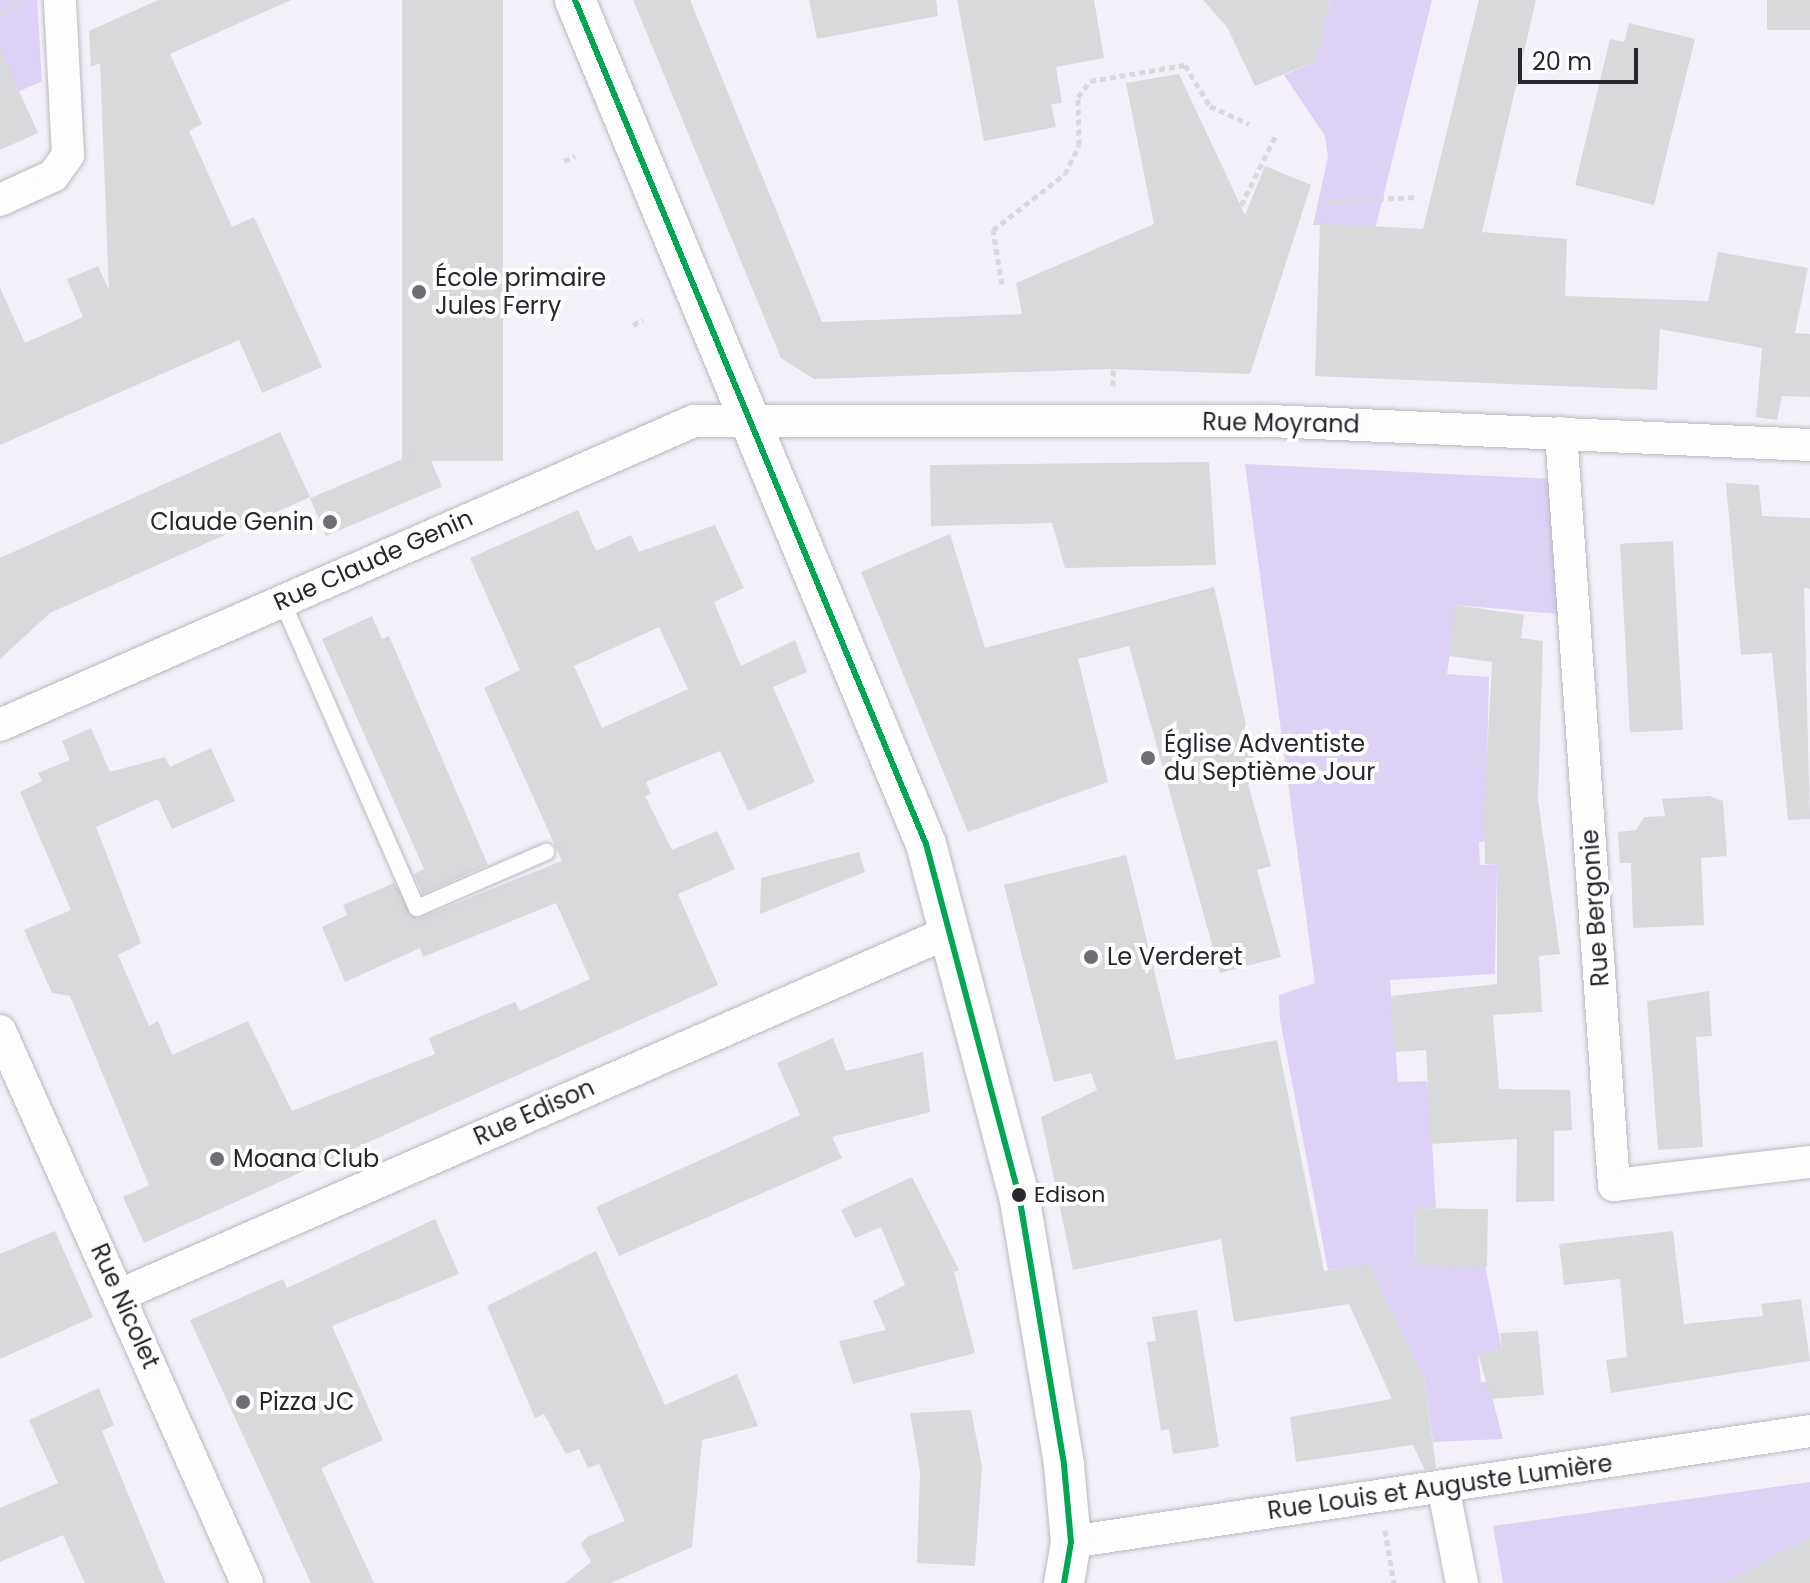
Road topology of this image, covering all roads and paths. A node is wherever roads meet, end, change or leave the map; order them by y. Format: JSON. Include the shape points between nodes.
{"nodes":[{"id":1,"x":34,"y":0,"type":"edge"},
{"id":2,"x":60,"y":0,"type":"edge"},
{"id":3,"x":575,"y":0,"type":"edge"},
{"id":4,"x":0,"y":14,"type":"edge"},
{"id":5,"x":1249,"y":124,"type":"dead end"},
{"id":6,"x":1277,"y":133,"type":"dead end"},
{"id":7,"x":575,"y":156,"type":"dead end"},
{"id":8,"x":564,"y":161,"type":"dead end"},
{"id":9,"x":1416,"y":197,"type":"dead end"},
{"id":10,"x":0,"y":200,"type":"edge"},
{"id":11,"x":1318,"y":202,"type":"dead end"},
{"id":12,"x":1002,"y":284,"type":"dead end"},
{"id":13,"x":643,"y":320,"type":"dead end"},
{"id":14,"x":633,"y":325,"type":"dead end"},
{"id":15,"x":1113,"y":420,"type":"junction"},
{"id":16,"x":751,"y":421,"type":"junction"},
{"id":17,"x":1561,"y":433,"type":"junction"},
{"id":18,"x":1810,"y":445,"type":"edge"},
{"id":19,"x":282,"y":601,"type":"junction"},
{"id":20,"x":0,"y":725,"type":"edge"},
{"id":21,"x":546,"y":852,"type":"dead end"},
{"id":22,"x":949,"y":932,"type":"junction"},
{"id":23,"x":0,"y":1031,"type":"edge"},
{"id":24,"x":1810,"y":1162,"type":"edge"},
{"id":25,"x":120,"y":1295,"type":"junction"},
{"id":26,"x":1810,"y":1431,"type":"edge"},
{"id":27,"x":1443,"y":1486,"type":"junction"},
{"id":28,"x":1385,"y":1530,"type":"dead end"},
{"id":29,"x":1071,"y":1542,"type":"junction"},
{"id":30,"x":247,"y":1583,"type":"edge"},
{"id":31,"x":1064,"y":1583,"type":"edge"},
{"id":32,"x":1394,"y":1583,"type":"edge"},
{"id":33,"x":1462,"y":1583,"type":"edge"}],
"edges":[{"from":1,"to":4,"type":"path"},
{"from":2,"to":10,"type":"street","via":[[68,155],[53,176]]},
{"from":3,"to":16,"type":"street"},
{"from":5,"to":12,"type":"path","via":[[1210,106],[1185,65],[1090,81],[1078,97],[1079,145],[1065,174],[993,230]]},
{"from":6,"to":15,"type":"path","via":[[1228,232],[1196,277],[1114,321]]},
{"from":7,"to":8,"type":"path"},
{"from":9,"to":11,"type":"path"},
{"from":13,"to":14,"type":"path"},
{"from":15,"to":16,"type":"street","name":"Rue Moyrand"},
{"from":15,"to":17,"type":"street","name":"Rue Moyrand"},
{"from":16,"to":19,"type":"street","name":"Rue Claude Genin","via":[[694,421]]},
{"from":16,"to":22,"type":"street","via":[[916,818]]},
{"from":17,"to":18,"type":"street","name":"Rue Moyrand"},
{"from":17,"to":24,"type":"street","name":"Rue Bergonie","via":[[1614,1185]]},
{"from":19,"to":20,"type":"street","name":"Rue Claude Genin"},
{"from":19,"to":21,"type":"lane","via":[[417,908]]},
{"from":22,"to":25,"type":"street","name":"Rue Edison"},
{"from":22,"to":29,"type":"street","via":[[1017,1183]]},
{"from":23,"to":25,"type":"street","name":"Rue Nicolet"},
{"from":25,"to":30,"type":"street","name":"Rue Nicolet"},
{"from":26,"to":27,"type":"street","name":"Rue Louis et Auguste Lumière"},
{"from":27,"to":29,"type":"street","name":"Rue Louis et Auguste Lumière"},
{"from":27,"to":33,"type":"street"},
{"from":28,"to":32,"type":"path"},
{"from":29,"to":31,"type":"street"}]}
